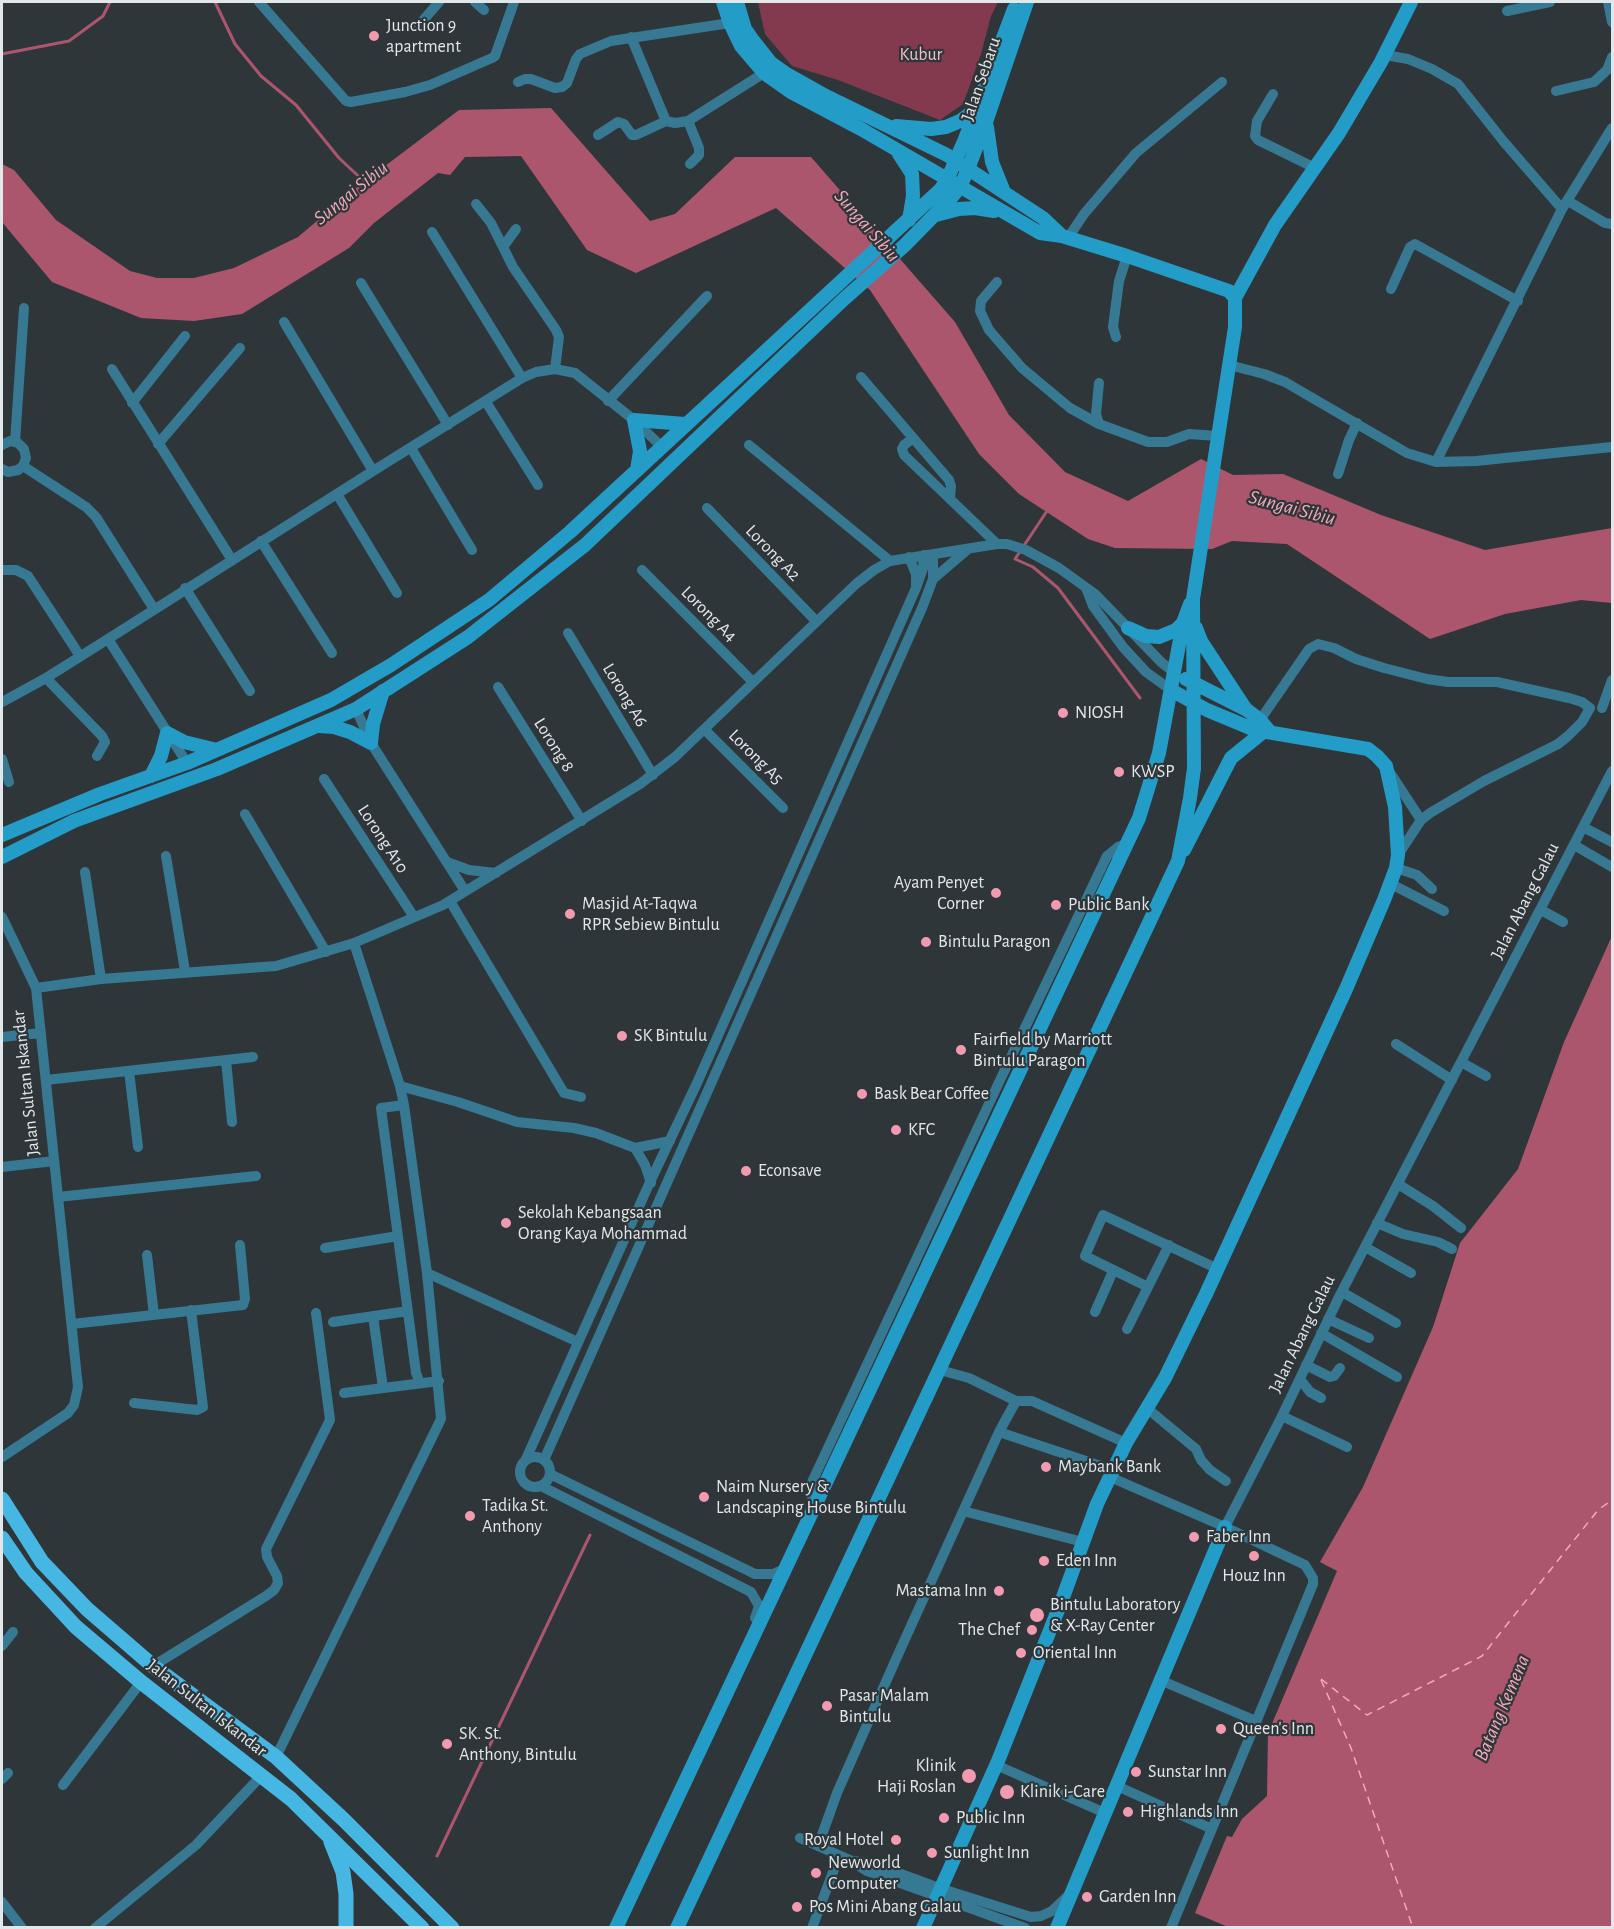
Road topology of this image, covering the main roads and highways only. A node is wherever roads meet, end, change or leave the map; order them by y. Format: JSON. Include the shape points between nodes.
{"nodes":[{"id":1,"x":2,"y":1499,"type":"edge"},
{"id":2,"x":2,"y":1538,"type":"edge"},
{"id":3,"x":327,"y":1834,"type":"junction"},
{"id":4,"x":346,"y":1928,"type":"edge"},
{"id":5,"x":422,"y":1928,"type":"edge"},
{"id":6,"x":452,"y":1928,"type":"edge"}],
"edges":[{"from":1,"to":6,"type":"main road","name":"Jalan Sultan Iskandar","via":[[42,1562],[87,1609],[153,1666],[276,1757]]},
{"from":2,"to":3,"type":"main road","name":"Jalan Sultan Iskandar","via":[[26,1573],[76,1627],[262,1775]]},
{"from":3,"to":4,"type":"main road","name":"Jalan Sultan Iskandar","via":[[343,1872]]},
{"from":3,"to":5,"type":"main road"}]}
